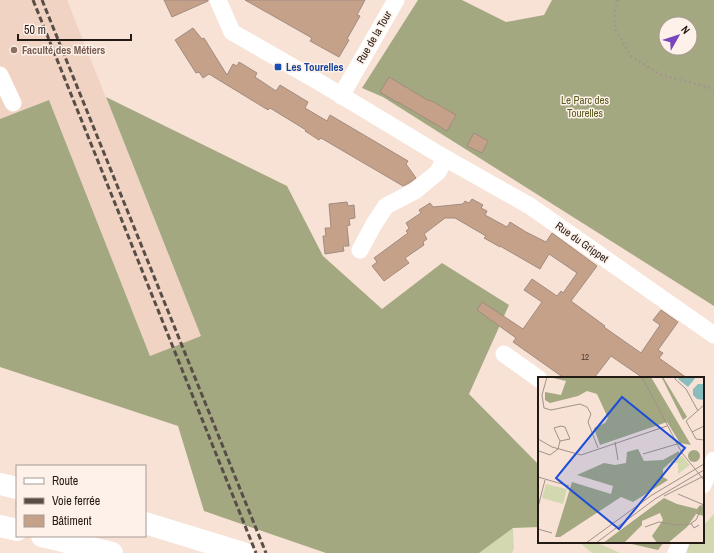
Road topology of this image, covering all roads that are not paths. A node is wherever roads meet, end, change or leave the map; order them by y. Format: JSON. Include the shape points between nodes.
{"nodes":[{"id":1,"x":218,"y":0,"type":"edge"},
{"id":2,"x":396,"y":0,"type":"edge"},
{"id":3,"x":0,"y":75,"type":"edge"},
{"id":4,"x":341,"y":96,"type":"junction"},
{"id":5,"x":12,"y":103,"type":"dead end"},
{"id":6,"x":445,"y":158,"type":"junction"},
{"id":7,"x":360,"y":250,"type":"dead end"},
{"id":8,"x":714,"y":335,"type":"edge"},
{"id":9,"x":504,"y":354,"type":"dead end"},
{"id":10,"x":538,"y":378,"type":"edge"},
{"id":11,"x":714,"y":460,"type":"edge"},
{"id":12,"x":704,"y":483,"type":"edge"},
{"id":13,"x":0,"y":484,"type":"edge"},
{"id":14,"x":16,"y":488,"type":"edge"},
{"id":15,"x":146,"y":523,"type":"edge"},
{"id":16,"x":0,"y":526,"type":"edge"},
{"id":17,"x":16,"y":530,"type":"edge"},
{"id":18,"x":46,"y":537,"type":"edge"},
{"id":19,"x":681,"y":543,"type":"edge"},
{"id":20,"x":112,"y":553,"type":"edge"},
{"id":21,"x":243,"y":553,"type":"edge"},
{"id":22,"x":676,"y":553,"type":"edge"}],
"edges":[{"from":1,"to":4,"type":"street","name":"Rue du Grippet","via":[[232,32]]},
{"from":2,"to":4,"type":"street","name":"Rue de la Tour"},
{"from":3,"to":5,"type":"street"},
{"from":4,"to":6,"type":"street","name":"Rue du Grippet"},
{"from":6,"to":7,"type":"street","via":[[438,172],[415,191],[386,206]]},
{"from":6,"to":8,"type":"street","name":"Rue du Grippet","via":[[530,206]]},
{"from":9,"to":10,"type":"street"},
{"from":11,"to":12,"type":"street"},
{"from":13,"to":14,"type":"highway"},
{"from":15,"to":21,"type":"highway"},
{"from":16,"to":17,"type":"highway"},
{"from":18,"to":20,"type":"highway"},
{"from":19,"to":22,"type":"street"}]}
